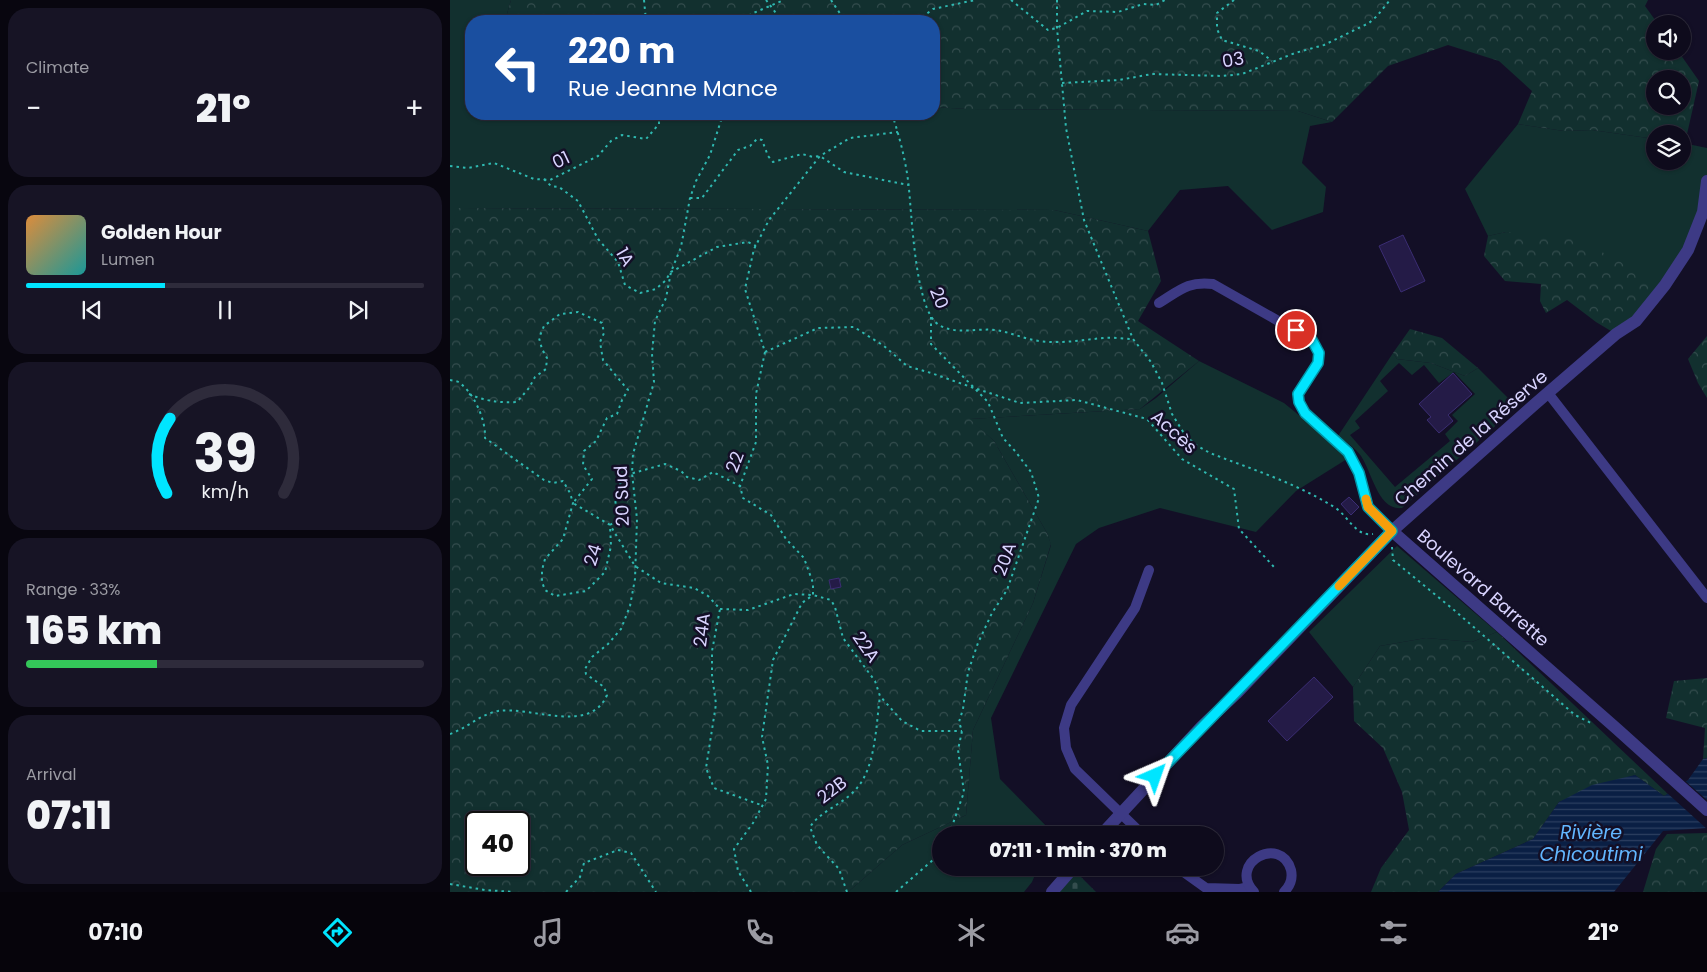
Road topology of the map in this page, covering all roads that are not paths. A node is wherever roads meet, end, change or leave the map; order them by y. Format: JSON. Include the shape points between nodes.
{"nodes":[{"id":1,"x":1707,"y":181,"type":"edge"},
{"id":2,"x":1160,"y":303,"type":"dead end"},
{"id":3,"x":1548,"y":393,"type":"junction"},
{"id":4,"x":1392,"y":531,"type":"junction"},
{"id":5,"x":1149,"y":570,"type":"dead end"},
{"id":6,"x":1707,"y":598,"type":"edge"},
{"id":7,"x":1707,"y":810,"type":"edge"},
{"id":8,"x":1119,"y":814,"type":"junction"},
{"id":9,"x":1109,"y":826,"type":"edge"},
{"id":10,"x":1133,"y":826,"type":"edge"},
{"id":11,"x":1066,"y":876,"type":"edge"},
{"id":12,"x":1189,"y":876,"type":"edge"},
{"id":13,"x":1251,"y":889,"type":"edge"},
{"id":14,"x":1052,"y":892,"type":"edge"},
{"id":15,"x":1284,"y":892,"type":"edge"}],
"edges":[{"from":1,"to":3,"type":"street","name":"Chemin de la Réserve","via":[[1702,212],[1688,250],[1665,285],[1636,320]]},
{"from":2,"to":4,"type":"street","via":[[1189,284],[1213,284],[1312,340],[1319,353],[1318,363],[1298,394],[1299,402],[1305,413],[1348,452],[1359,473],[1368,507]]},
{"from":3,"to":4,"type":"street","name":"Chemin de la Réserve"},
{"from":3,"to":6,"type":"street"},
{"from":4,"to":7,"type":"street","name":"Boulevard Barrette"},
{"from":4,"to":8,"type":"street","name":"Chemin de la Réserve"},
{"from":5,"to":8,"type":"street","via":[[1136,608],[1071,705],[1064,728],[1066,748],[1075,769]]},
{"from":8,"to":9,"type":"street","name":"Chemin de la Réserve"},
{"from":8,"to":10,"type":"street"},
{"from":11,"to":14,"type":"street"},
{"from":12,"to":13,"type":"street","via":[[1206,888]]},
{"from":13,"to":15,"type":"street","via":[[1248,870],[1258,856],[1267,853],[1276,854],[1289,865],[1291,884]]}]}
